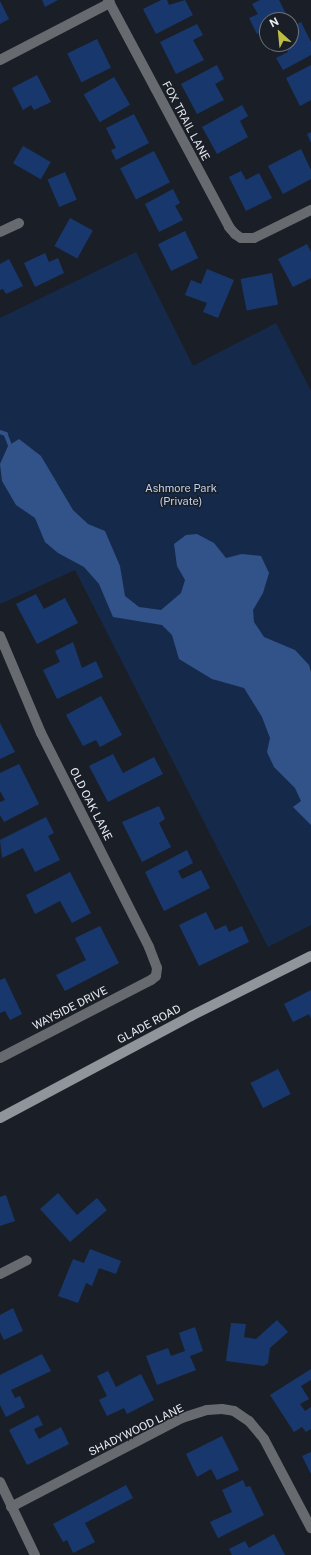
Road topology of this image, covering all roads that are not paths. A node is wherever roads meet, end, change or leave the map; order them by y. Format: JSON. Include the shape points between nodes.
{"nodes":[{"id":1,"x":109,"y":2,"type":"edge"},
{"id":2,"x":0,"y":60,"type":"edge"},
{"id":3,"x":311,"y":210,"type":"edge"},
{"id":4,"x":19,"y":223,"type":"dead end"},
{"id":5,"x":0,"y":232,"type":"edge"},
{"id":6,"x":0,"y":636,"type":"edge"},
{"id":7,"x":311,"y":956,"type":"edge"},
{"id":8,"x":151,"y":980,"type":"joint"},
{"id":9,"x":0,"y":1058,"type":"edge"},
{"id":10,"x":0,"y":1118,"type":"edge"},
{"id":11,"x":27,"y":1260,"type":"dead end"},
{"id":12,"x":0,"y":1274,"type":"edge"},
{"id":13,"x":0,"y":1482,"type":"edge"},
{"id":14,"x":12,"y":1507,"type":"junction"},
{"id":15,"x":311,"y":1528,"type":"edge"},
{"id":16,"x":35,"y":1555,"type":"edge"}],
"edges":[{"from":1,"to":2,"type":"street"},
{"from":1,"to":3,"type":"street","name":"FOX TRAIL LANE","via":[[228,227],[241,238],[254,238]]},
{"from":4,"to":5,"type":"street"},
{"from":6,"to":8,"type":"street","name":"OLD OAK LANE","via":[[41,733],[149,947],[157,968],[156,976]]},
{"from":7,"to":10,"type":"main road","name":"GLADE ROAD","via":[[197,1012]]},
{"from":8,"to":9,"type":"street","name":"WAYSIDE DRIVE"},
{"from":11,"to":12,"type":"street"},
{"from":13,"to":14,"type":"street"},
{"from":14,"to":15,"type":"street","name":"SHADYWOOD LANE","via":[[182,1418],[207,1410],[222,1409],[234,1411],[249,1421],[264,1439]]},
{"from":14,"to":16,"type":"street"}]}
